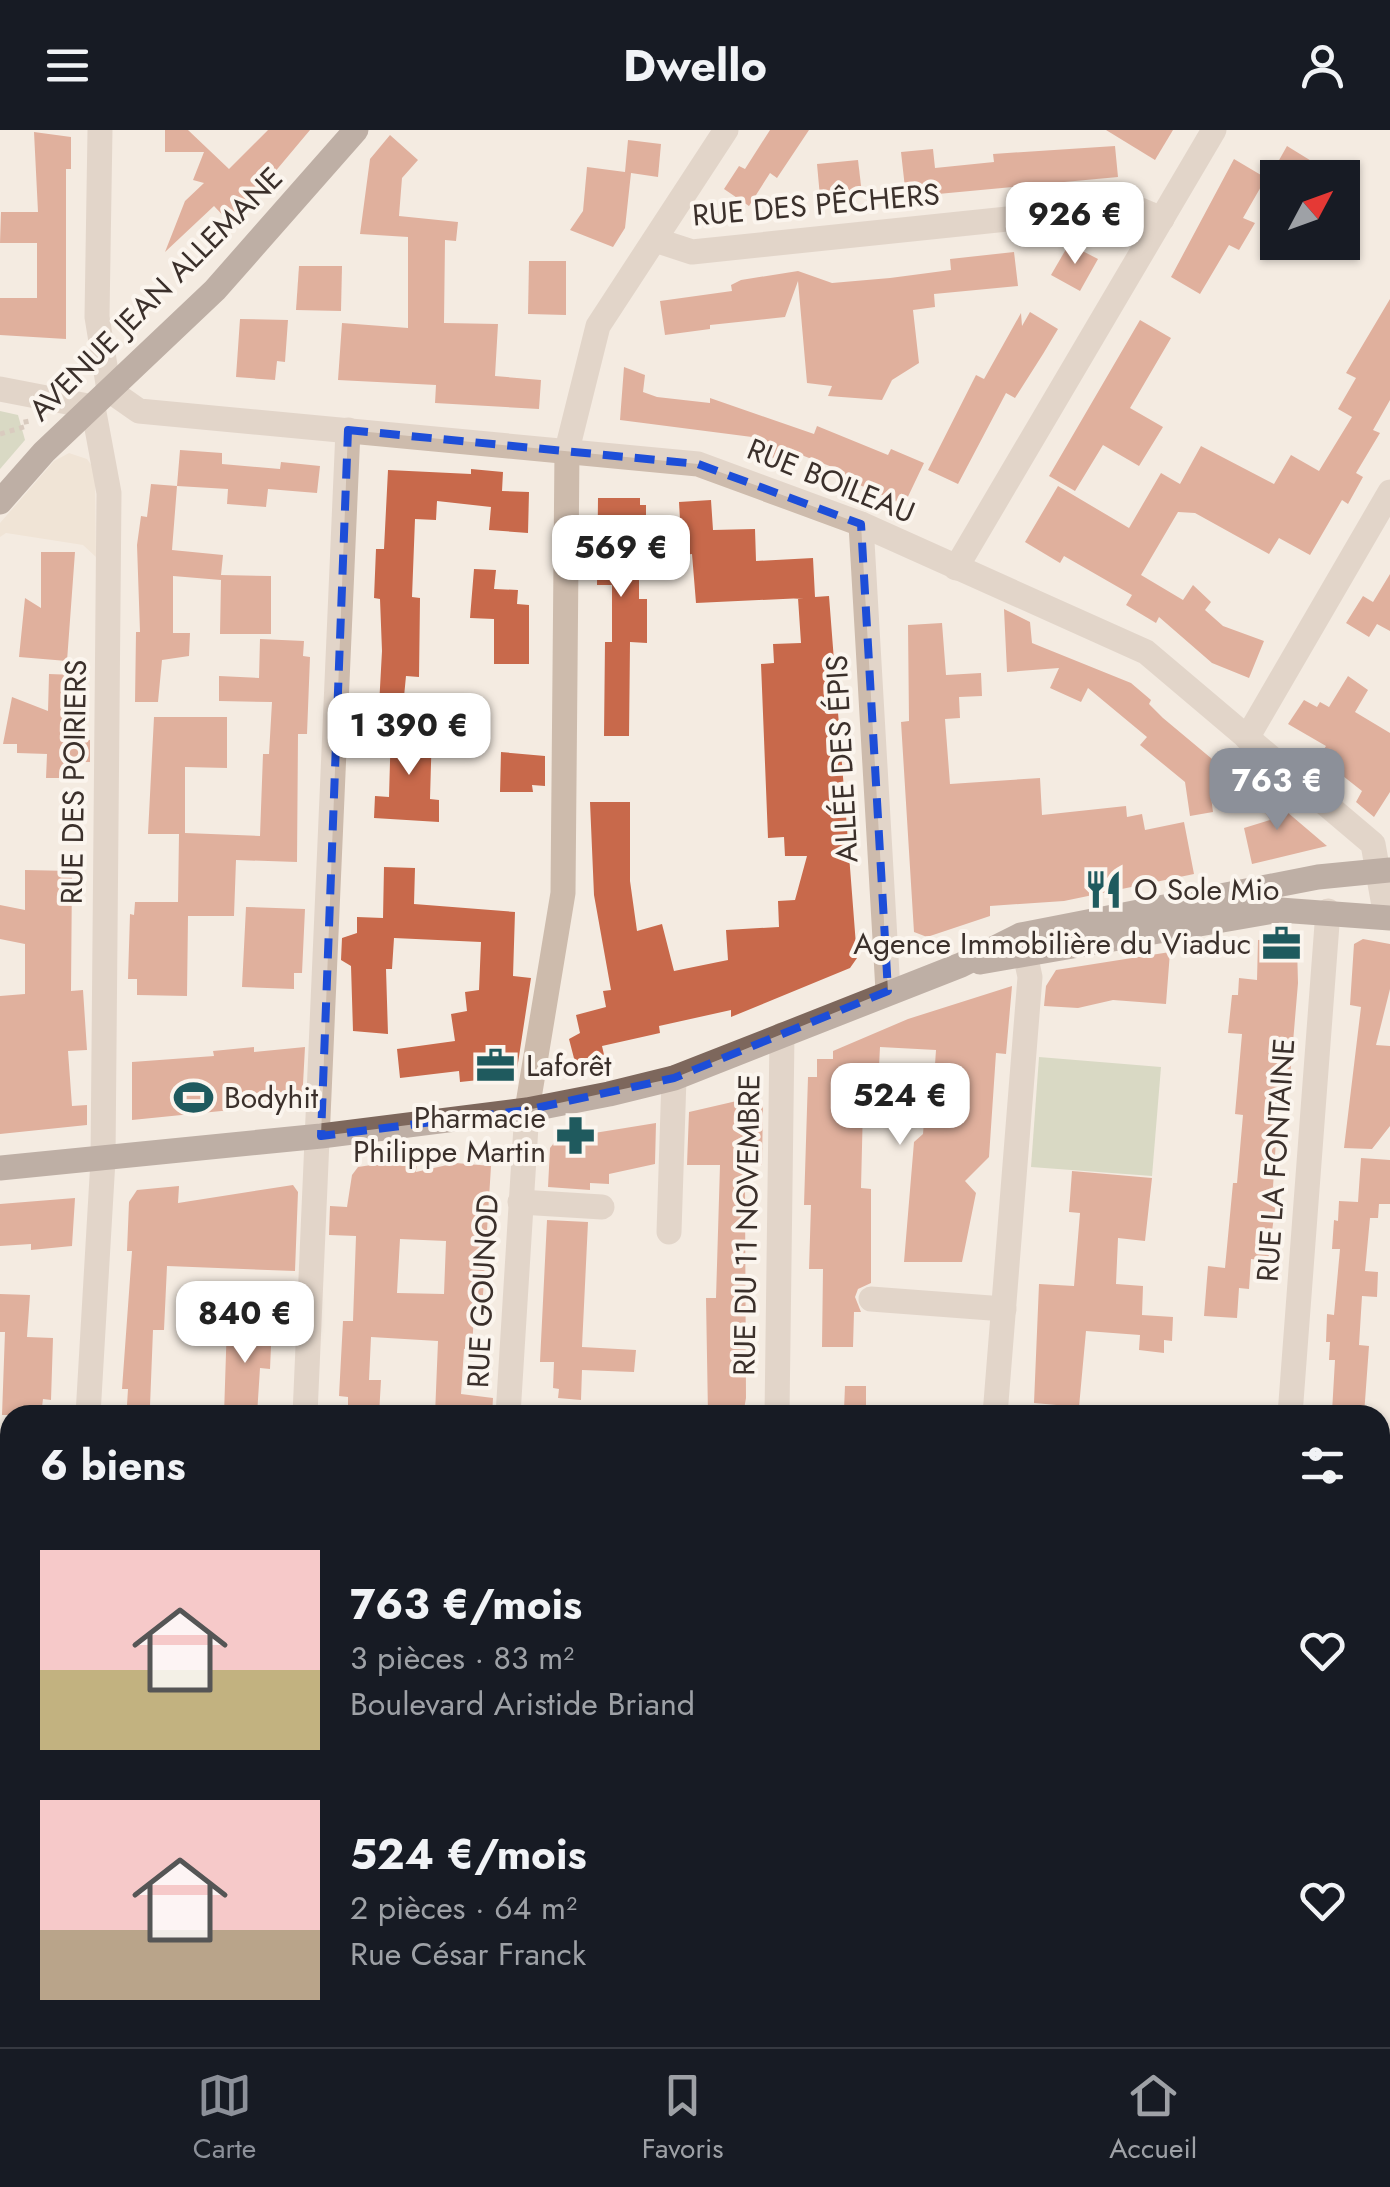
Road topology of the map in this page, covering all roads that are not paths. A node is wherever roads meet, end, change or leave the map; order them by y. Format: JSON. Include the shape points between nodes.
{"nodes":[{"id":1,"x":100,"y":130,"type":"edge"},
{"id":2,"x":356,"y":130,"type":"edge"},
{"id":3,"x":726,"y":130,"type":"edge"},
{"id":4,"x":1214,"y":130,"type":"edge"},
{"id":5,"x":1162,"y":219,"type":"junction"},
{"id":6,"x":656,"y":240,"type":"junction"},
{"id":7,"x":0,"y":389,"type":"edge"},
{"id":8,"x":101,"y":399,"type":"junction"},
{"id":9,"x":348,"y":430,"type":"junction"},
{"id":10,"x":568,"y":450,"type":"junction"},
{"id":11,"x":1390,"y":492,"type":"edge"},
{"id":12,"x":0,"y":502,"type":"edge"},
{"id":13,"x":861,"y":524,"type":"junction"},
{"id":14,"x":956,"y":568,"type":"junction"},
{"id":15,"x":1247,"y":738,"type":"junction"},
{"id":16,"x":1385,"y":870,"type":"edge"},
{"id":17,"x":1328,"y":911,"type":"junction"},
{"id":18,"x":1389,"y":916,"type":"edge"},
{"id":19,"x":1024,"y":946,"type":"junction"},
{"id":20,"x":888,"y":991,"type":"junction"},
{"id":21,"x":782,"y":1036,"type":"junction"},
{"id":22,"x":674,"y":1078,"type":"junction"},
{"id":23,"x":528,"y":1110,"type":"junction"},
{"id":24,"x":321,"y":1136,"type":"junction"},
{"id":25,"x":102,"y":1160,"type":"junction"},
{"id":26,"x":0,"y":1168,"type":"edge"},
{"id":27,"x":520,"y":1202,"type":"junction"},
{"id":28,"x":602,"y":1207,"type":"dead end"},
{"id":29,"x":669,"y":1232,"type":"dead end"},
{"id":30,"x":871,"y":1299,"type":"dead end"},
{"id":31,"x":1004,"y":1309,"type":"junction"},
{"id":32,"x":89,"y":1405,"type":"edge"},
{"id":33,"x":306,"y":1405,"type":"edge"},
{"id":34,"x":509,"y":1405,"type":"edge"},
{"id":35,"x":777,"y":1405,"type":"edge"},
{"id":36,"x":996,"y":1405,"type":"edge"},
{"id":37,"x":1291,"y":1405,"type":"edge"}],
"edges":[{"from":1,"to":8,"type":"street","name":"RUE DES POIRIERS"},
{"from":2,"to":8,"type":"main road","name":"AVENUE JEAN ALLEMANE","via":[[253,250]]},
{"from":3,"to":6,"type":"street","name":"RUE GOUNOD"},
{"from":4,"to":5,"type":"street"},
{"from":5,"to":6,"type":"street","name":"RUE DES PÊCHERS","via":[[1131,206],[692,252]]},
{"from":5,"to":14,"type":"street"},
{"from":6,"to":10,"type":"street","name":"RUE GOUNOD","via":[[598,326]]},
{"from":7,"to":8,"type":"street","name":"RUE BOILEAU"},
{"from":8,"to":9,"type":"street","name":"RUE BOILEAU","via":[[140,411]]},
{"from":8,"to":12,"type":"main road","name":"AVENUE JEAN ALLEMANE"},
{"from":8,"to":25,"type":"street","name":"RUE DES POIRIERS","via":[[109,494]]},
{"from":9,"to":10,"type":"street","name":"RUE BOILEAU"},
{"from":9,"to":24,"type":"street"},
{"from":10,"to":13,"type":"street","name":"RUE BOILEAU","via":[[698,464]]},
{"from":10,"to":23,"type":"street","name":"RUE GOUNOD","via":[[562,893]]},
{"from":11,"to":15,"type":"street"},
{"from":13,"to":14,"type":"street","name":"RUE BOILEAU"},
{"from":13,"to":20,"type":"street","name":"ALLÉE DES ÉPIS"},
{"from":14,"to":15,"type":"street","name":"RUE BOILEAU","via":[[1146,652]]},
{"from":15,"to":16,"type":"street","name":"RUE BOILEAU","via":[[1373,844]]},
{"from":16,"to":18,"type":"street","name":"RUE BOILEAU"},
{"from":16,"to":19,"type":"main road","via":[[1160,905]]},
{"from":17,"to":18,"type":"main road"},
{"from":17,"to":19,"type":"main road","via":[[1280,910]]},
{"from":17,"to":37,"type":"street","name":"RUE LA FONTAINE"},
{"from":19,"to":20,"type":"main road"},
{"from":19,"to":31,"type":"street","via":[[1030,977]]},
{"from":20,"to":21,"type":"main road"},
{"from":21,"to":22,"type":"main road"},
{"from":21,"to":35,"type":"street","name":"RUE DU 11 NOVEMBRE"},
{"from":22,"to":23,"type":"main road"},
{"from":22,"to":29,"type":"street"},
{"from":23,"to":24,"type":"main road"},
{"from":23,"to":27,"type":"street","name":"RUE GOUNOD"},
{"from":24,"to":25,"type":"main road"},
{"from":24,"to":33,"type":"street"},
{"from":25,"to":26,"type":"main road"},
{"from":25,"to":32,"type":"street","name":"RUE DES POIRIERS"},
{"from":27,"to":28,"type":"street"},
{"from":27,"to":34,"type":"street","name":"RUE GOUNOD"},
{"from":30,"to":31,"type":"street"},
{"from":31,"to":36,"type":"street"}]}
